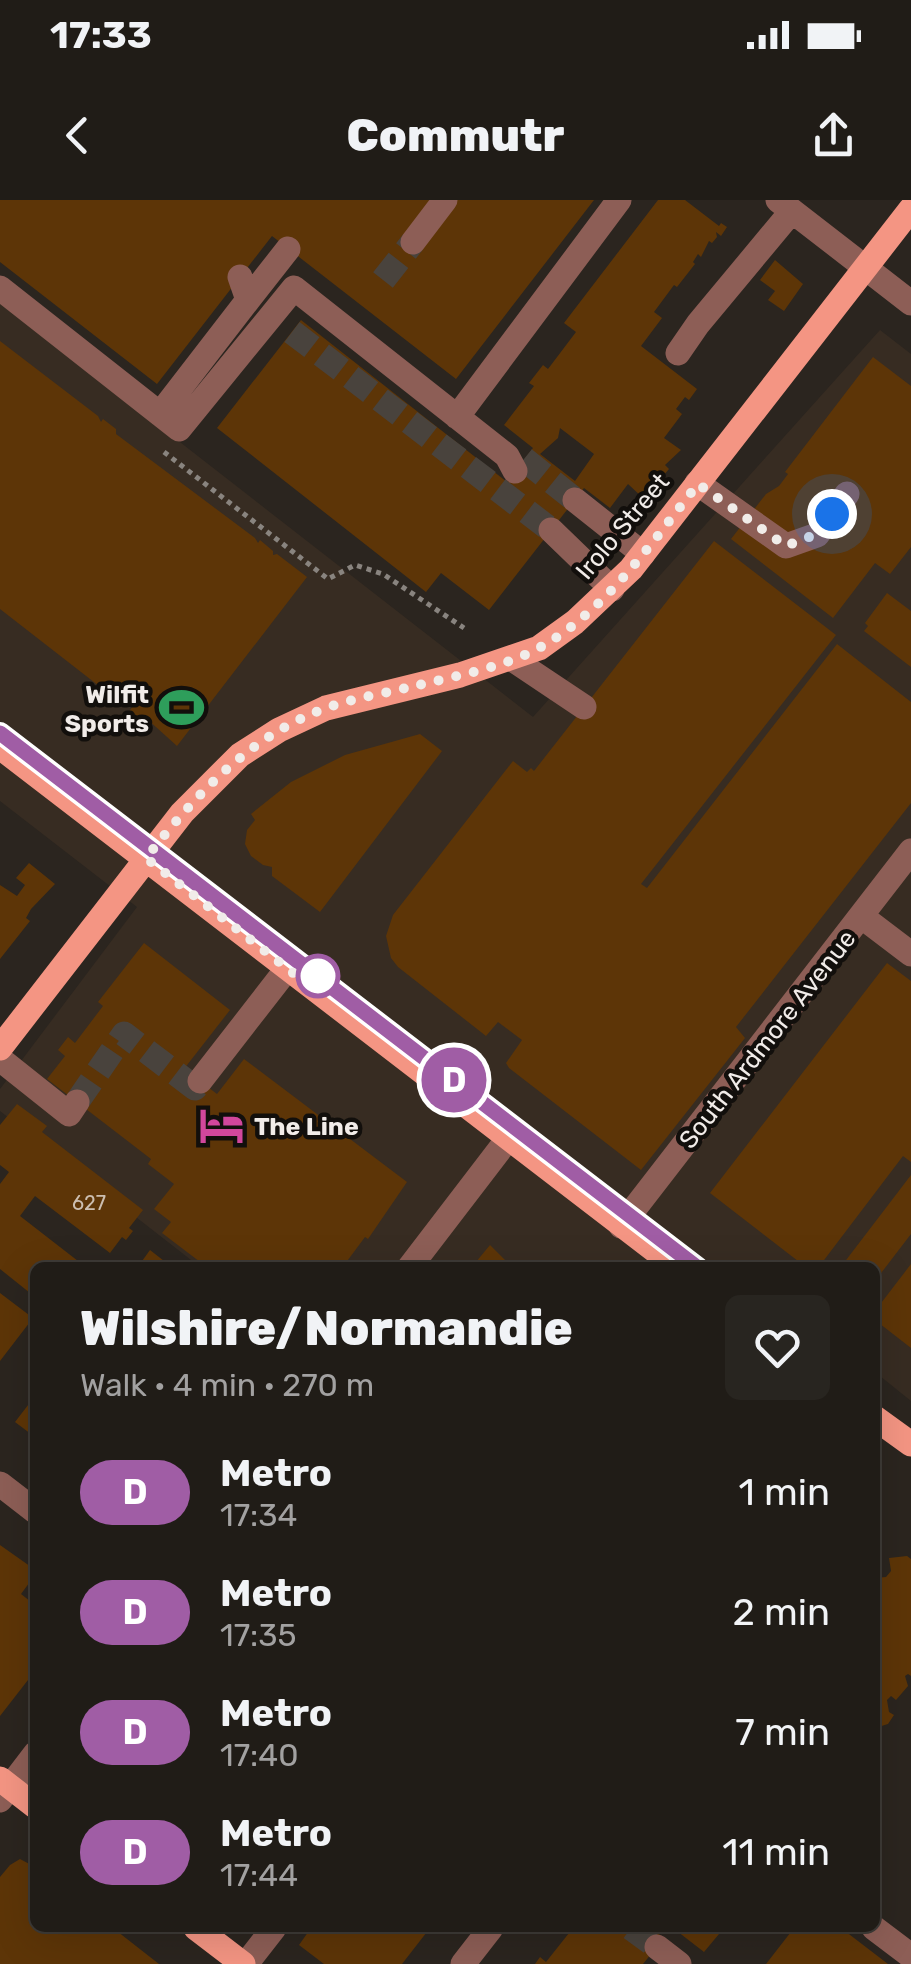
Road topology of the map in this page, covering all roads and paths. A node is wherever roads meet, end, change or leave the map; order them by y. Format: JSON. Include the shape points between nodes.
{"nodes":[{"id":1,"x":445,"y":200,"type":"edge"},
{"id":2,"x":618,"y":200,"type":"edge"},
{"id":3,"x":785,"y":206,"type":"edge"},
{"id":4,"x":911,"y":209,"type":"edge"},
{"id":5,"x":413,"y":242,"type":"tunnel mouth"},
{"id":6,"x":288,"y":249,"type":"dead end"},
{"id":7,"x":866,"y":268,"type":"junction"},
{"id":8,"x":0,"y":288,"type":"edge"},
{"id":9,"x":911,"y":303,"type":"edge"},
{"id":10,"x":678,"y":353,"type":"dead end"},
{"id":11,"x":160,"y":414,"type":"junction"},
{"id":12,"x":457,"y":417,"type":"junction"},
{"id":13,"x":156,"y":446,"type":"dead end"},
{"id":14,"x":515,"y":462,"type":"tunnel mouth"},
{"id":15,"x":698,"y":484,"type":"junction"},
{"id":16,"x":847,"y":494,"type":"dead end"},
{"id":17,"x":643,"y":554,"type":"junction"},
{"id":18,"x":612,"y":589,"type":"junction"},
{"id":19,"x":464,"y":628,"type":"dead end"},
{"id":20,"x":512,"y":659,"type":"junction"},
{"id":21,"x":584,"y":707,"type":"dead end"},
{"id":22,"x":0,"y":747,"type":"edge"},
{"id":23,"x":911,"y":851,"type":"edge"},
{"id":24,"x":146,"y":858,"type":"junction"},
{"id":25,"x":861,"y":916,"type":"junction"},
{"id":26,"x":911,"y":954,"type":"edge"},
{"id":27,"x":287,"y":969,"type":"junction"},
{"id":28,"x":0,"y":1048,"type":"edge"},
{"id":29,"x":0,"y":1059,"type":"edge"},
{"id":30,"x":200,"y":1081,"type":"dead end"},
{"id":31,"x":77,"y":1102,"type":"dead end"},
{"id":32,"x":508,"y":1140,"type":"junction"},
{"id":33,"x":621,"y":1226,"type":"junction"},
{"id":34,"x":414,"y":1262,"type":"edge"},
{"id":35,"x":670,"y":1262,"type":"edge"},
{"id":36,"x":880,"y":1430,"type":"edge"},
{"id":37,"x":911,"y":1444,"type":"edge"},
{"id":38,"x":0,"y":1484,"type":"edge"},
{"id":39,"x":30,"y":1507,"type":"edge"},
{"id":40,"x":30,"y":1759,"type":"edge"},
{"id":41,"x":3,"y":1788,"type":"edge"},
{"id":42,"x":30,"y":1803,"type":"edge"},
{"id":43,"x":201,"y":1932,"type":"edge"},
{"id":44,"x":269,"y":1932,"type":"edge"},
{"id":45,"x":488,"y":1932,"type":"edge"},
{"id":46,"x":879,"y":1932,"type":"edge"},
{"id":47,"x":657,"y":1947,"type":"tunnel mouth"},
{"id":48,"x":911,"y":1956,"type":"edge"},
{"id":49,"x":234,"y":1961,"type":"edge"},
{"id":50,"x":463,"y":1964,"type":"edge"},
{"id":51,"x":679,"y":1964,"type":"edge"}],
"edges":[{"from":1,"to":5,"type":"street"},
{"from":2,"to":12,"type":"street"},
{"from":3,"to":7,"type":"street"},
{"from":3,"to":10,"type":"street"},
{"from":4,"to":7,"type":"main road","name":"Irolo Street"},
{"from":6,"to":11,"type":"street","via":[[244,288]]},
{"from":7,"to":9,"type":"street"},
{"from":7,"to":15,"type":"main road","name":"Irolo Street"},
{"from":8,"to":11,"type":"street"},
{"from":11,"to":12,"type":"street","via":[[180,429],[282,324],[294,288]]},
{"from":12,"to":14,"type":"street"},
{"from":13,"to":19,"type":"path","via":[[328,579],[356,565],[383,574]]},
{"from":15,"to":16,"type":"street","via":[[786,546],[817,534]]},
{"from":15,"to":17,"type":"main road","name":"Irolo Street"},
{"from":17,"to":18,"type":"main road","name":"Irolo Street"},
{"from":17,"to":18,"type":"street","via":[[564,514],[592,571]]},
{"from":18,"to":20,"type":"main road","name":"Irolo Street","via":[[539,648]]},
{"from":20,"to":21,"type":"street"},
{"from":20,"to":24,"type":"main road","name":"Irolo Street","via":[[326,708],[279,730],[206,786]]},
{"from":22,"to":24,"type":"main road"},
{"from":23,"to":25,"type":"street","name":"South Ardmore Avenue"},
{"from":24,"to":27,"type":"main road"},
{"from":24,"to":28,"type":"main road","name":"Irolo Street"},
{"from":25,"to":26,"type":"street"},
{"from":25,"to":33,"type":"street","name":"South Ardmore Avenue"},
{"from":27,"to":30,"type":"street"},
{"from":27,"to":32,"type":"main road"},
{"from":29,"to":31,"type":"street","via":[[68,1114]]},
{"from":32,"to":33,"type":"main road"},
{"from":32,"to":34,"type":"street"},
{"from":33,"to":35,"type":"main road"},
{"from":36,"to":37,"type":"main road"},
{"from":38,"to":39,"type":"street"},
{"from":40,"to":41,"type":"street"},
{"from":41,"to":42,"type":"main road"},
{"from":43,"to":49,"type":"main road"},
{"from":44,"to":49,"type":"street"},
{"from":45,"to":50,"type":"street"},
{"from":46,"to":48,"type":"street"},
{"from":47,"to":51,"type":"street"}]}
